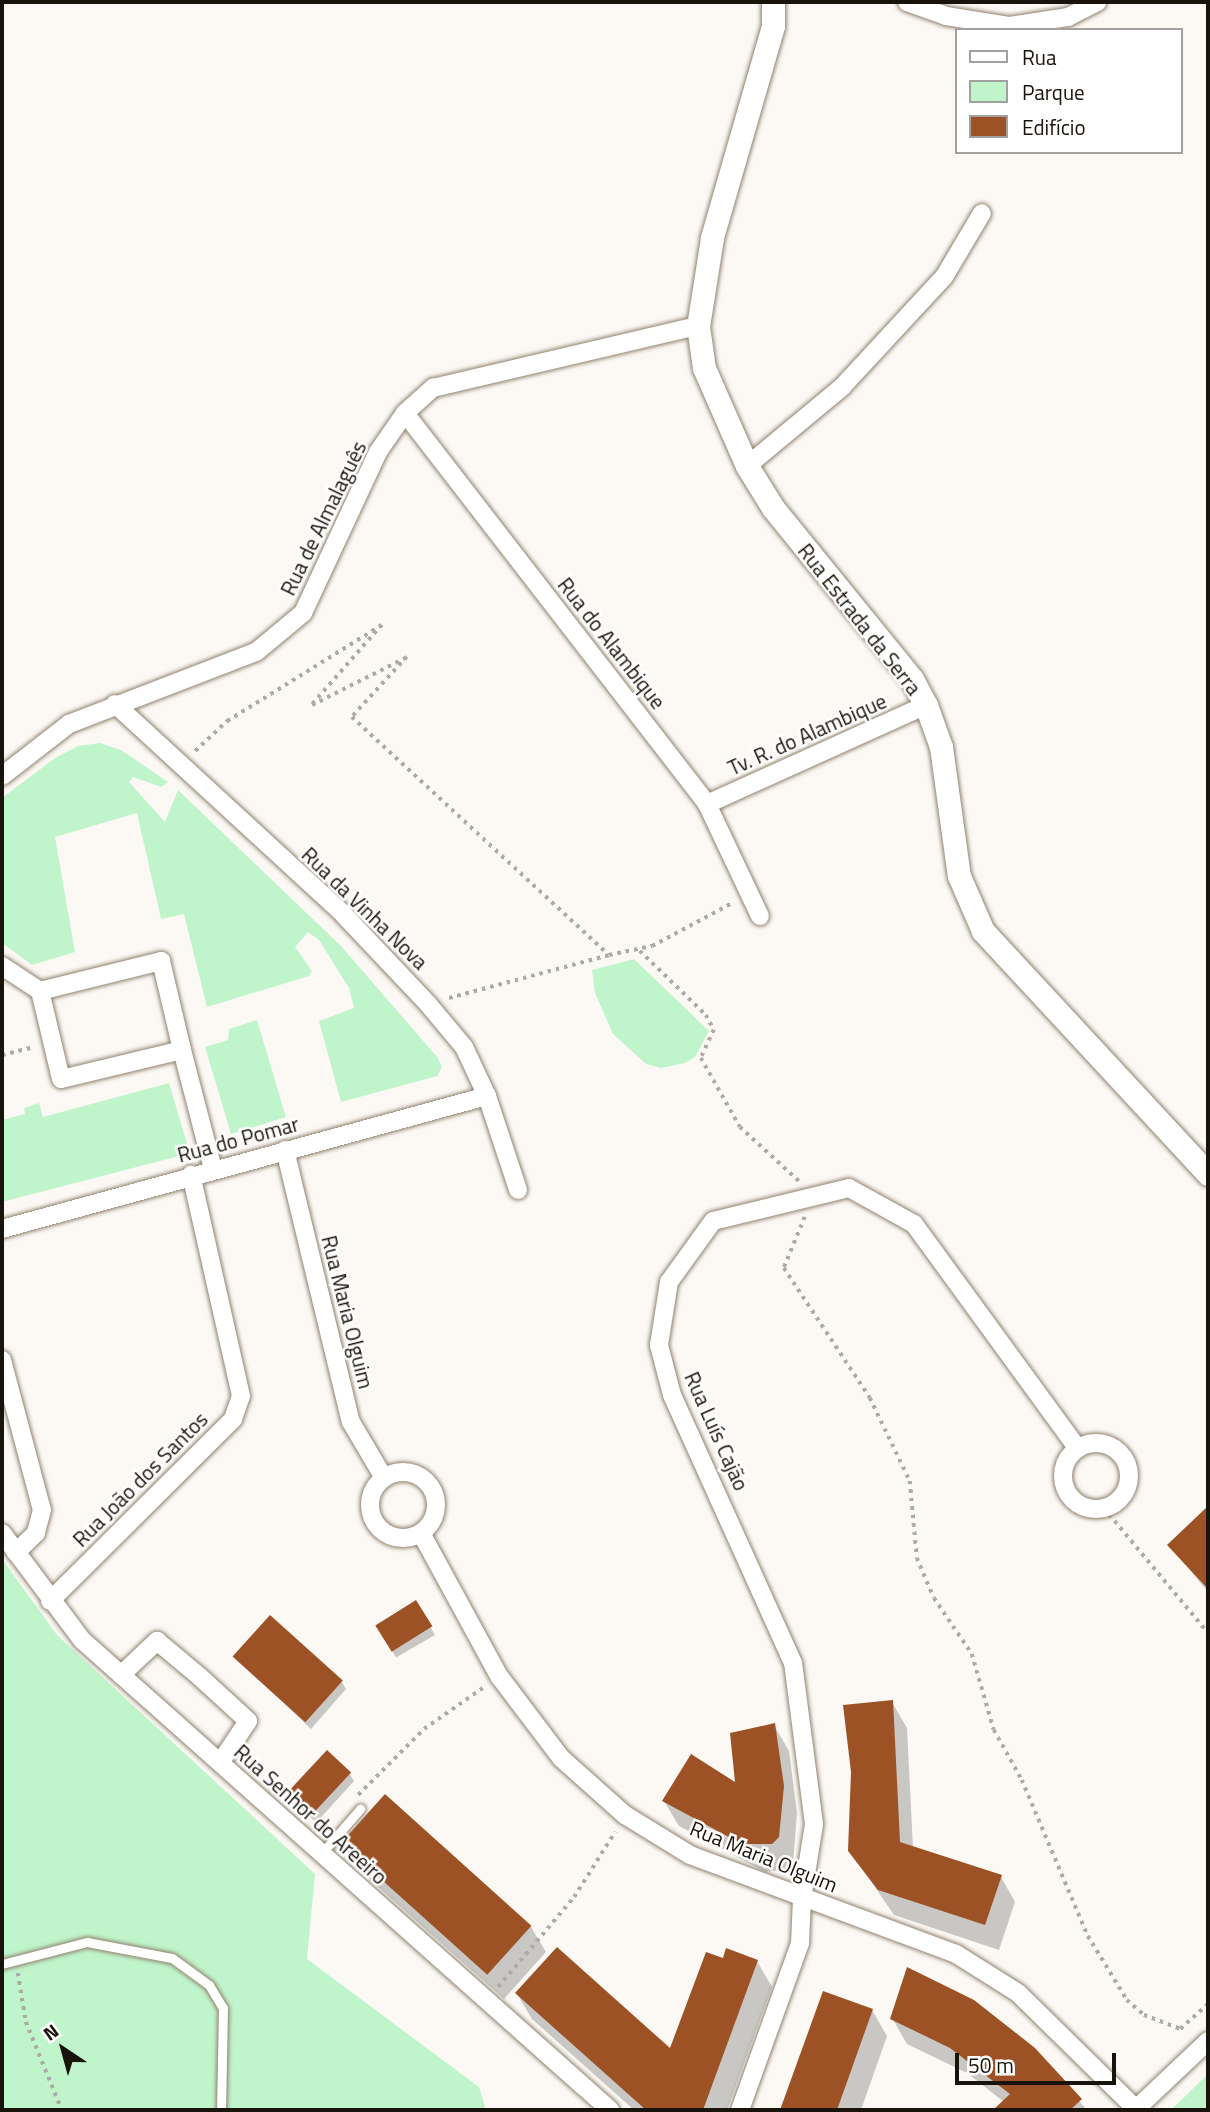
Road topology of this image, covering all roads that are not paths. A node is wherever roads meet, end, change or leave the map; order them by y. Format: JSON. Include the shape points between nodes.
{"nodes":[{"id":1,"x":774,"y":2,"type":"edge"},
{"id":2,"x":907,"y":2,"type":"edge"},
{"id":3,"x":1097,"y":2,"type":"edge"},
{"id":4,"x":982,"y":213,"type":"dead end"},
{"id":5,"x":698,"y":326,"type":"junction"},
{"id":6,"x":405,"y":413,"type":"junction"},
{"id":7,"x":747,"y":466,"type":"junction"},
{"id":8,"x":115,"y":704,"type":"junction"},
{"id":9,"x":926,"y":705,"type":"junction"},
{"id":10,"x":2,"y":776,"type":"edge"},
{"id":11,"x":707,"y":804,"type":"junction"},
{"id":12,"x":760,"y":916,"type":"dead end"},
{"id":13,"x":2,"y":966,"type":"edge"},
{"id":14,"x":40,"y":991,"type":"junction"},
{"id":15,"x":182,"y":1050,"type":"junction"},
{"id":16,"x":487,"y":1096,"type":"junction"},
{"id":17,"x":285,"y":1150,"type":"junction"},
{"id":18,"x":213,"y":1169,"type":"junction"},
{"id":19,"x":1208,"y":1174,"type":"edge"},
{"id":20,"x":191,"y":1175,"type":"junction"},
{"id":21,"x":518,"y":1190,"type":"dead end"},
{"id":22,"x":2,"y":1229,"type":"edge"},
{"id":23,"x":2,"y":1360,"type":"edge"},
{"id":24,"x":1078,"y":1448,"type":"junction"},
{"id":25,"x":384,"y":1478,"type":"junction"},
{"id":26,"x":421,"y":1532,"type":"junction"},
{"id":27,"x":2,"y":1533,"type":"edge"},
{"id":28,"x":16,"y":1552,"type":"junction"},
{"id":29,"x":50,"y":1601,"type":"junction"},
{"id":30,"x":121,"y":1675,"type":"junction"},
{"id":31,"x":220,"y":1763,"type":"junction"},
{"id":32,"x":360,"y":1809,"type":"dead end"},
{"id":33,"x":321,"y":1854,"type":"junction"},
{"id":34,"x":802,"y":1899,"type":"junction"},
{"id":35,"x":2,"y":1964,"type":"edge"},
{"id":36,"x":1208,"y":2041,"type":"edge"},
{"id":37,"x":221,"y":2110,"type":"edge"},
{"id":38,"x":610,"y":2110,"type":"edge"},
{"id":39,"x":740,"y":2110,"type":"edge"},
{"id":40,"x":1135,"y":2110,"type":"edge"}],
"edges":[{"from":1,"to":5,"type":"street","name":"Rua Estrada da Serra","via":[[773,26],[712,238]]},
{"from":2,"to":3,"type":"street","via":[[946,16],[1010,26],[1068,17]]},
{"from":4,"to":7,"type":"street","via":[[944,277],[851,377]]},
{"from":5,"to":6,"type":"street","name":"Rua de Almalaguês","via":[[433,388]]},
{"from":5,"to":7,"type":"street","name":"Rua Estrada da Serra","via":[[704,368]]},
{"from":6,"to":8,"type":"street","name":"Rua de Almalaguês","via":[[377,452],[303,612],[256,652]]},
{"from":6,"to":11,"type":"street","name":"Rua do Alambique"},
{"from":7,"to":9,"type":"street","name":"Rua Estrada da Serra","via":[[772,508],[912,679]]},
{"from":8,"to":10,"type":"street","name":"Rua de Almalaguês","via":[[69,724]]},
{"from":8,"to":16,"type":"street","name":"Rua da Vinha Nova","via":[[343,915],[428,1004],[464,1047]]},
{"from":9,"to":11,"type":"street","name":"Tv. R. do Alambique"},
{"from":9,"to":19,"type":"street","name":"Rua Estrada da Serra","via":[[941,747],[959,876],[983,931]]},
{"from":11,"to":12,"type":"street","name":"Rua do Alambique"},
{"from":13,"to":14,"type":"street"},
{"from":14,"to":15,"type":"street","via":[[61,1079]]},
{"from":14,"to":15,"type":"street","via":[[161,961]]},
{"from":15,"to":18,"type":"street"},
{"from":16,"to":17,"type":"street","name":"Rua do Pomar"},
{"from":16,"to":21,"type":"street","name":"Rua da Vinha Nova"},
{"from":17,"to":18,"type":"street","name":"Rua do Pomar"},
{"from":17,"to":25,"type":"street","name":"Rua Maria Olguim","via":[[351,1422]]},
{"from":18,"to":20,"type":"street","name":"Rua do Pomar"},
{"from":20,"to":22,"type":"street","name":"Rua do Pomar"},
{"from":20,"to":29,"type":"street","name":"Rua João dos Santos","via":[[241,1396],[233,1419]]},
{"from":23,"to":28,"type":"street","via":[[42,1510],[36,1532]]},
{"from":24,"to":24,"type":"street","via":[[1064,1470],[1064,1483],[1078,1504],[1104,1508],[1124,1494],[1129,1469],[1115,1448],[1102,1443]]},
{"from":24,"to":34,"type":"street","name":"Rua Luís Cajão","via":[[914,1224],[849,1188],[713,1221],[669,1282],[659,1345],[672,1395],[793,1663],[814,1824]]},
{"from":25,"to":26,"type":"street","via":[[370,1499],[375,1524],[396,1538]]},
{"from":25,"to":26,"type":"street","via":[[409,1472],[430,1486],[436,1511]]},
{"from":26,"to":34,"type":"street","name":"Rua Maria Olguim","via":[[499,1676],[561,1758],[625,1815],[690,1855]]},
{"from":27,"to":28,"type":"street","name":"Rua Senhor do Areeiro"},
{"from":28,"to":29,"type":"street","name":"Rua Senhor do Areeiro"},
{"from":29,"to":30,"type":"street","name":"Rua Senhor do Areeiro","via":[[82,1640]]},
{"from":30,"to":31,"type":"street","name":"Rua Senhor do Areeiro"},
{"from":30,"to":31,"type":"street","via":[[157,1641],[200,1677],[248,1721]]},
{"from":31,"to":33,"type":"street","name":"Rua Senhor do Areeiro"},
{"from":32,"to":33,"type":"lane"},
{"from":33,"to":38,"type":"street","name":"Rua Senhor do Areeiro"},
{"from":34,"to":39,"type":"street","name":"Rua Luís Cajão","via":[[800,1943]]},
{"from":34,"to":40,"type":"street","name":"Rua Maria Olguim","via":[[886,1925],[956,1954],[1018,1993]]},
{"from":35,"to":37,"type":"lane","via":[[87,1942],[172,1958],[209,1985],[223,2008]]},
{"from":36,"to":40,"type":"street"}]}
